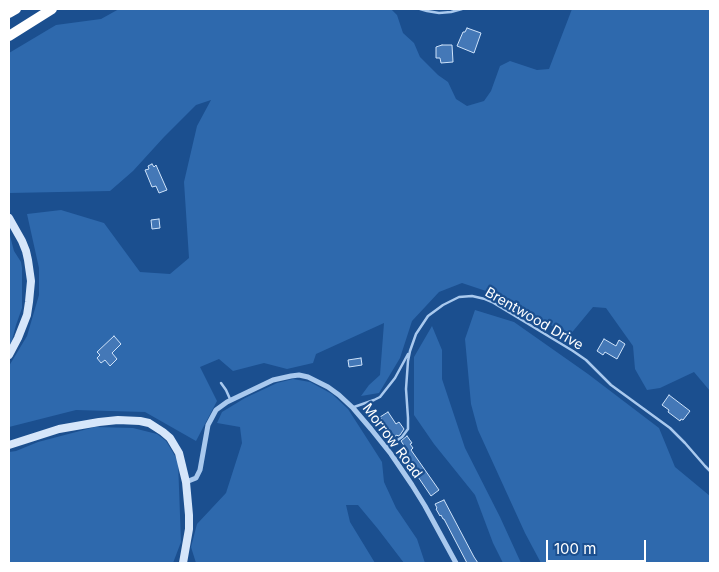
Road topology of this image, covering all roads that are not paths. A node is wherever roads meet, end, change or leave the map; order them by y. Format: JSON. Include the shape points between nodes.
{"nodes":[{"id":1,"x":16,"y":9,"type":"edge"},
{"id":2,"x":52,"y":9,"type":"edge"},
{"id":3,"x":420,"y":9,"type":"edge"},
{"id":4,"x":462,"y":9,"type":"edge"},
{"id":5,"x":9,"y":13,"type":"edge"},
{"id":6,"x":9,"y":36,"type":"edge"},
{"id":7,"x":9,"y":218,"type":"edge"},
{"id":8,"x":410,"y":351,"type":"junction"},
{"id":9,"x":9,"y":355,"type":"edge"},
{"id":10,"x":221,"y":382,"type":"dead end"},
{"id":11,"x":231,"y":400,"type":"junction"},
{"id":12,"x":353,"y":408,"type":"junction"},
{"id":13,"x":9,"y":446,"type":"edge"},
{"id":14,"x":386,"y":448,"type":"junction"},
{"id":15,"x":710,"y":471,"type":"edge"},
{"id":16,"x":186,"y":482,"type":"junction"},
{"id":17,"x":183,"y":563,"type":"edge"},
{"id":18,"x":456,"y":563,"type":"edge"}],
"edges":[{"from":1,"to":5,"type":"highway"},
{"from":2,"to":6,"type":"highway"},
{"from":3,"to":4,"type":"lane","via":[[439,13]]},
{"from":7,"to":9,"type":"street","via":[[26,251],[30,281],[27,315]]},
{"from":8,"to":12,"type":"lane","via":[[383,393]]},
{"from":8,"to":14,"type":"lane","name":"Brentwood Drive","via":[[406,389],[408,429]]},
{"from":8,"to":15,"type":"lane","name":"Brentwood Drive","via":[[424,321],[443,304],[459,297],[485,298],[586,360],[612,385],[670,428]]},
{"from":10,"to":11,"type":"lane"},
{"from":11,"to":12,"type":"street","name":"Morrow Road","via":[[273,380],[299,375],[328,387]]},
{"from":11,"to":16,"type":"street","name":"Morrow Road","via":[[211,417],[200,470],[196,478]]},
{"from":12,"to":14,"type":"street","name":"Morrow Road"},
{"from":13,"to":16,"type":"street","via":[[71,426],[118,420],[140,421],[156,427],[170,438],[179,453]]},
{"from":14,"to":18,"type":"street","name":"Morrow Road","via":[[425,506]]},
{"from":16,"to":17,"type":"street","via":[[189,529]]}]}
